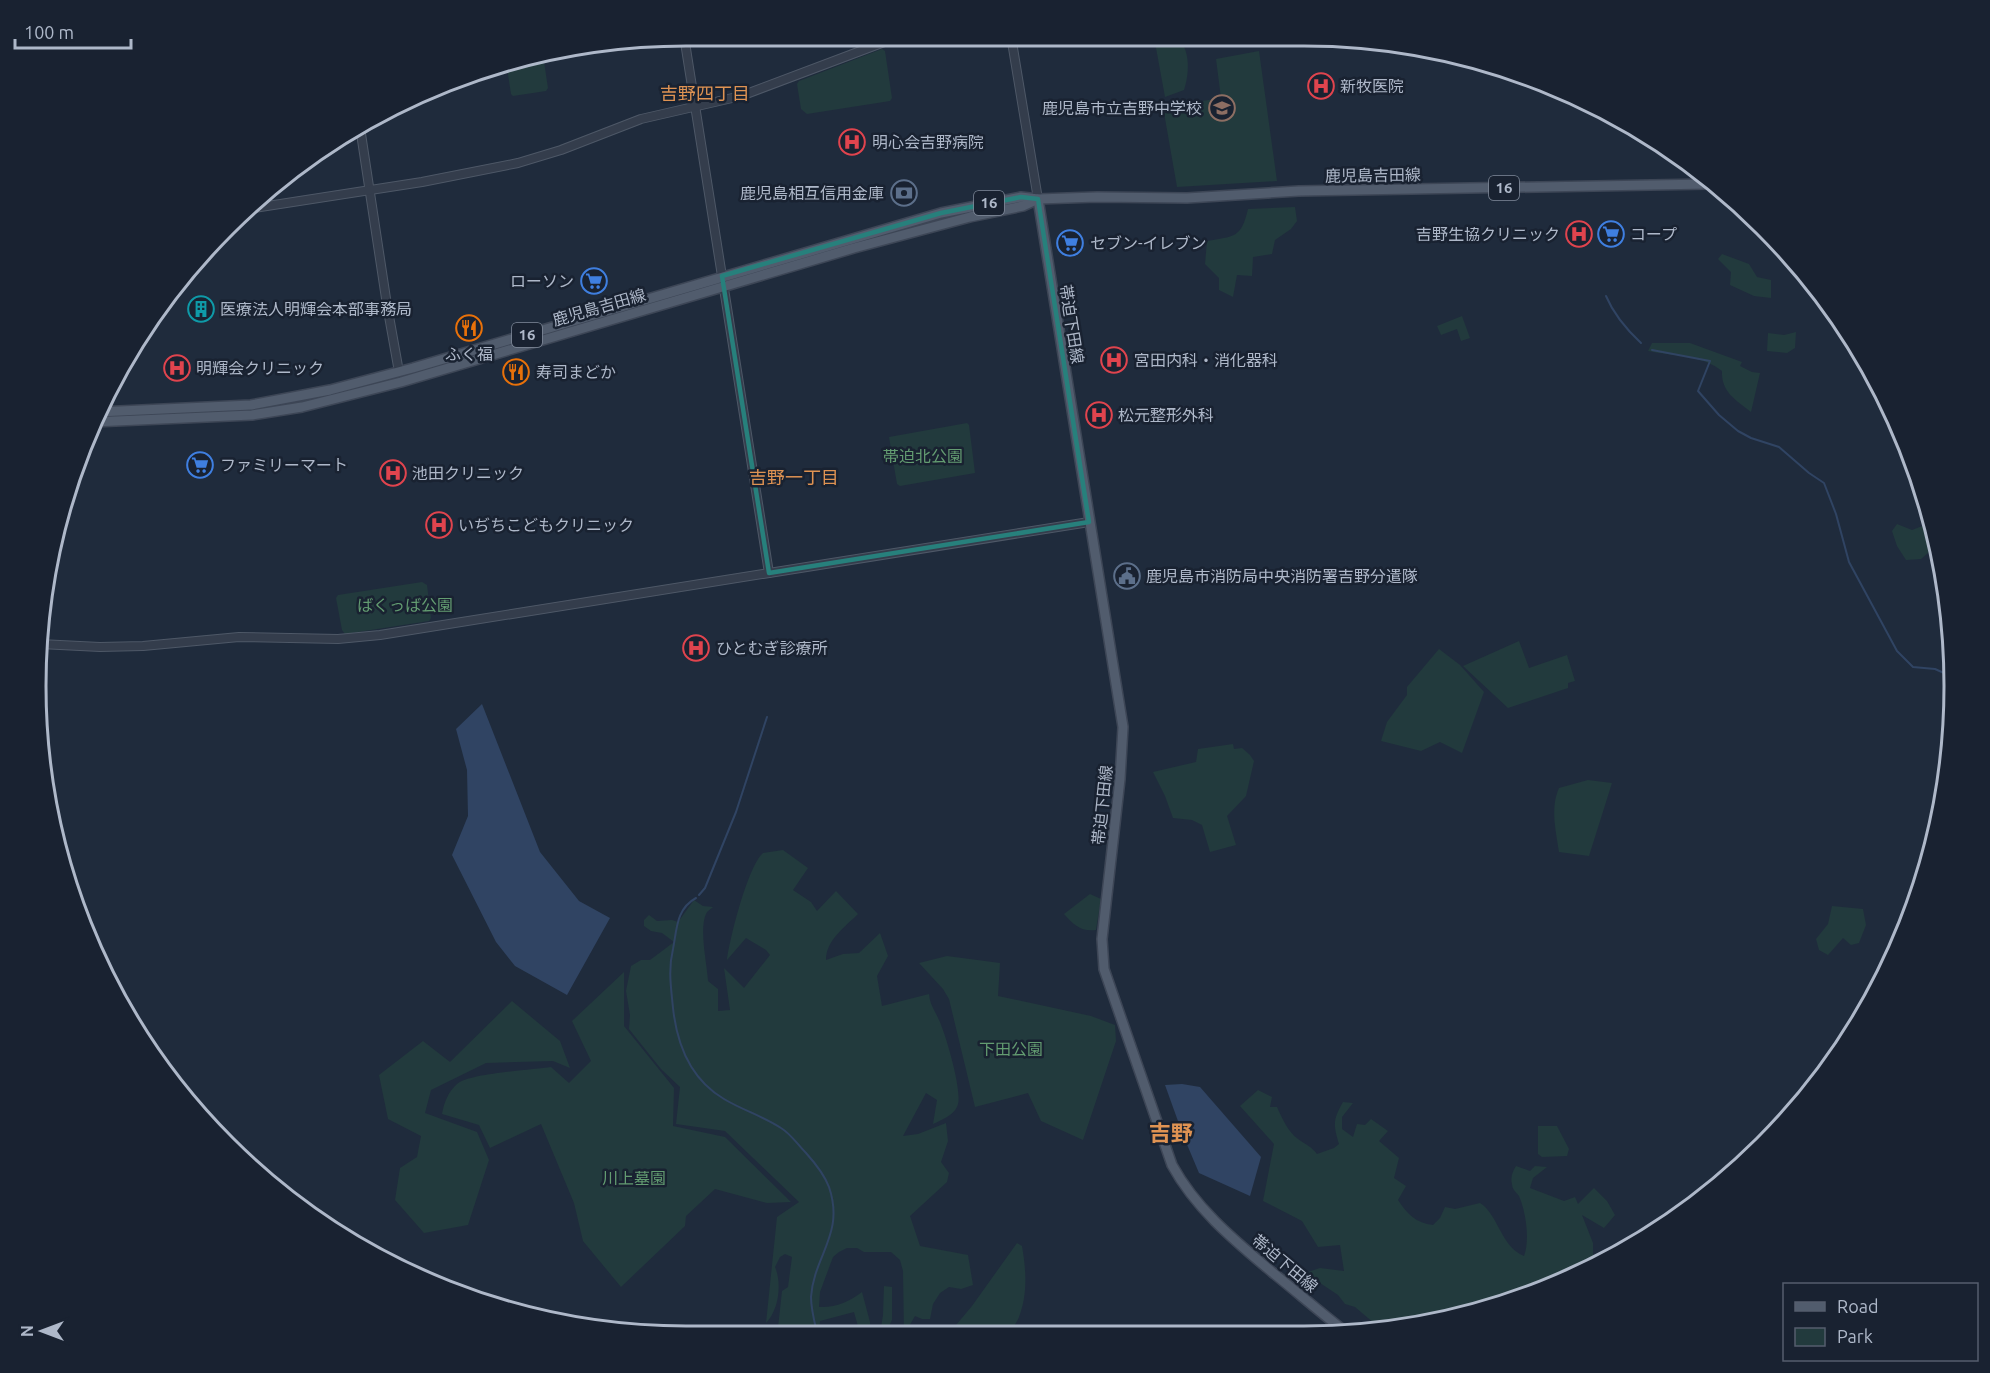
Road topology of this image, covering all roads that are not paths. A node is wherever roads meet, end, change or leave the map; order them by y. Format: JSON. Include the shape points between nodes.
{"nodes":[{"id":1,"x":685,"y":46,"type":"edge"},
{"id":2,"x":874,"y":46,"type":"edge"},
{"id":3,"x":1013,"y":46,"type":"edge"},
{"id":4,"x":694,"y":108,"type":"junction"},
{"id":5,"x":361,"y":135,"type":"edge"},
{"id":6,"x":1699,"y":184,"type":"edge"},
{"id":7,"x":370,"y":190,"type":"junction"},
{"id":8,"x":1038,"y":199,"type":"junction"},
{"id":9,"x":263,"y":207,"type":"edge"},
{"id":10,"x":722,"y":281,"type":"junction"},
{"id":11,"x":399,"y":372,"type":"junction"},
{"id":12,"x":109,"y":411,"type":"edge"},
{"id":13,"x":104,"y":422,"type":"edge"},
{"id":14,"x":1089,"y":522,"type":"junction"},
{"id":15,"x":769,"y":573,"type":"junction"},
{"id":16,"x":48,"y":644,"type":"edge"},
{"id":17,"x":1337,"y":1325,"type":"edge"}],
"edges":[{"from":1,"to":4,"type":"street"},
{"from":2,"to":4,"type":"street","via":[[741,96]]},
{"from":3,"to":8,"type":"street"},
{"from":4,"to":7,"type":"street","via":[[641,119],[518,163]]},
{"from":4,"to":10,"type":"street"},
{"from":5,"to":7,"type":"street"},
{"from":6,"to":8,"type":"main road","name":"鹿児島吉田線","number":"16"},
{"from":7,"to":9,"type":"street"},
{"from":7,"to":11,"type":"street"},
{"from":8,"to":10,"type":"main road","name":"鹿児島吉田線","number":"16","via":[[1023,206]]},
{"from":8,"to":14,"type":"main road","name":"帯迫下田線"},
{"from":10,"to":11,"type":"main road","name":"鹿児島吉田線","number":"16"},
{"from":10,"to":13,"type":"main road","name":"鹿児島吉田線","number":"16","via":[[400,382],[302,407],[252,416]]},
{"from":10,"to":15,"type":"street"},
{"from":11,"to":12,"type":"main road","name":"鹿児島吉田線","number":"16","via":[[251,405]]},
{"from":14,"to":15,"type":"street"},
{"from":14,"to":17,"type":"main road","name":"帯迫下田線","via":[[1123,727],[1102,939],[1111,994],[1172,1165],[1182,1182],[1240,1245]]},
{"from":15,"to":16,"type":"street","via":[[338,639],[240,637],[143,646]]}]}
